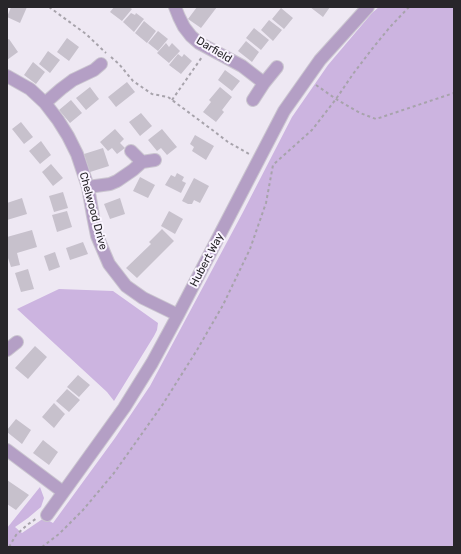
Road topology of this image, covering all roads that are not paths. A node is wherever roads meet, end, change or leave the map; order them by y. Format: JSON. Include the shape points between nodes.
{"nodes":[{"id":1,"x":175,"y":7,"type":"edge"},
{"id":2,"x":368,"y":7,"type":"edge"},
{"id":3,"x":277,"y":67,"type":"dead end"},
{"id":4,"x":98,"y":71,"type":"dead end"},
{"id":5,"x":7,"y":76,"type":"edge"},
{"id":6,"x":264,"y":83,"type":"junction"},
{"id":7,"x":253,"y":100,"type":"dead end"},
{"id":8,"x":45,"y":102,"type":"junction"},
{"id":9,"x":131,"y":151,"type":"dead end"},
{"id":10,"x":155,"y":160,"type":"dead end"},
{"id":11,"x":142,"y":162,"type":"junction"},
{"id":12,"x":88,"y":187,"type":"junction"},
{"id":13,"x":178,"y":315,"type":"junction"},
{"id":14,"x":17,"y":342,"type":"dead end"},
{"id":15,"x":7,"y":350,"type":"edge"},
{"id":16,"x":7,"y":450,"type":"edge"},
{"id":17,"x":63,"y":492,"type":"junction"},
{"id":18,"x":47,"y":515,"type":"road end"}],
"edges":[{"from":1,"to":6,"type":"street","name":"Darfield","via":[[184,27],[199,43],[242,66]]},
{"from":2,"to":13,"type":"street","name":"Hubert Way","via":[[320,60],[284,111]]},
{"from":3,"to":6,"type":"street"},
{"from":4,"to":8,"type":"street","via":[[73,80]]},
{"from":5,"to":8,"type":"street","name":"Chelwood Drive","via":[[30,89]]},
{"from":6,"to":7,"type":"street"},
{"from":8,"to":12,"type":"street","name":"Chelwood Drive","via":[[68,136]]},
{"from":9,"to":11,"type":"street"},
{"from":10,"to":11,"type":"street"},
{"from":11,"to":12,"type":"street","via":[[117,181]]},
{"from":12,"to":13,"type":"street","name":"Chelwood Drive","via":[[97,236],[109,264],[126,286],[143,298]]},
{"from":13,"to":17,"type":"street","name":"Hubert Way","via":[[124,408]]},
{"from":14,"to":15,"type":"street"},
{"from":16,"to":17,"type":"street"},
{"from":17,"to":18,"type":"street","name":"Hubert Way"}]}
